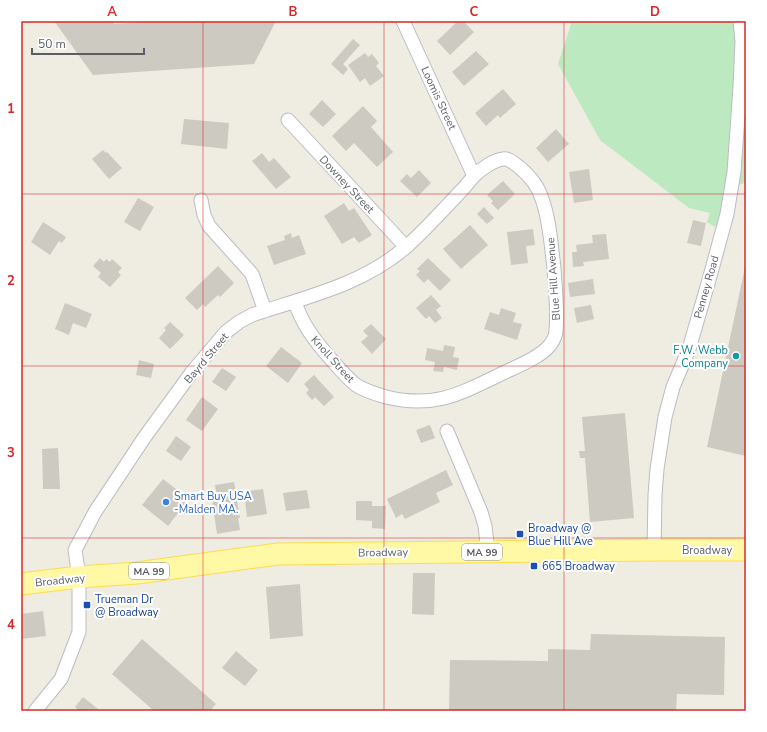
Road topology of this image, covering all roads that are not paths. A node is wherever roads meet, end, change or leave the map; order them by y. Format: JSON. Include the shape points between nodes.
{"nodes":[{"id":1,"x":402,"y":21,"type":"edge"},
{"id":2,"x":740,"y":21,"type":"edge"},
{"id":3,"x":288,"y":120,"type":"dead end"},
{"id":4,"x":474,"y":176,"type":"junction"},
{"id":5,"x":201,"y":200,"type":"dead end"},
{"id":6,"x":406,"y":247,"type":"junction"},
{"id":7,"x":295,"y":302,"type":"junction"},
{"id":8,"x":265,"y":311,"type":"junction"},
{"id":9,"x":435,"y":401,"type":"joint"},
{"id":10,"x":448,"y":431,"type":"dead end"},
{"id":11,"x":654,"y":550,"type":"junction"},
{"id":12,"x":746,"y":550,"type":"edge"},
{"id":13,"x":488,"y":552,"type":"junction"},
{"id":14,"x":79,"y":577,"type":"junction"},
{"id":15,"x":21,"y":584,"type":"edge"},
{"id":16,"x":35,"y":711,"type":"edge"}],
"edges":[{"from":1,"to":4,"type":"street","name":"Loomis Street"},
{"from":2,"to":11,"type":"street","name":"Penney Road","via":[[740,87],[727,214],[688,349],[673,387],[660,443]]},
{"from":3,"to":6,"type":"street","name":"Downey Street"},
{"from":4,"to":6,"type":"street","name":"Bayrd Street"},
{"from":4,"to":9,"type":"street","name":"Blue Hill Avenue","via":[[497,161],[509,160],[531,178],[538,190],[551,236],[556,288],[556,332],[550,346],[534,357],[491,379]]},
{"from":5,"to":8,"type":"street","via":[[206,221],[212,230],[252,274]]},
{"from":6,"to":7,"type":"street","name":"Bayrd Street","via":[[358,279]]},
{"from":7,"to":8,"type":"street","name":"Bayrd Street"},
{"from":7,"to":9,"type":"street","name":"Knoll Street","via":[[312,336],[355,384],[368,391],[402,400]]},
{"from":8,"to":14,"type":"street","name":"Bayrd Street","via":[[238,322],[226,332],[192,372],[144,438],[94,512],[75,550]]},
{"from":10,"to":13,"type":"street","via":[[481,512]]},
{"from":11,"to":12,"type":"main road","name":"Broadway","number":"MA 99"},
{"from":11,"to":13,"type":"main road","name":"Broadway","number":"MA 99"},
{"from":13,"to":14,"type":"main road","name":"Broadway","number":"MA 99","via":[[278,554],[137,573]]},
{"from":14,"to":15,"type":"main road","name":"Broadway","number":"MA 99"},
{"from":14,"to":16,"type":"street","name":"Bayrd Street","via":[[79,632],[61,679]]}]}
